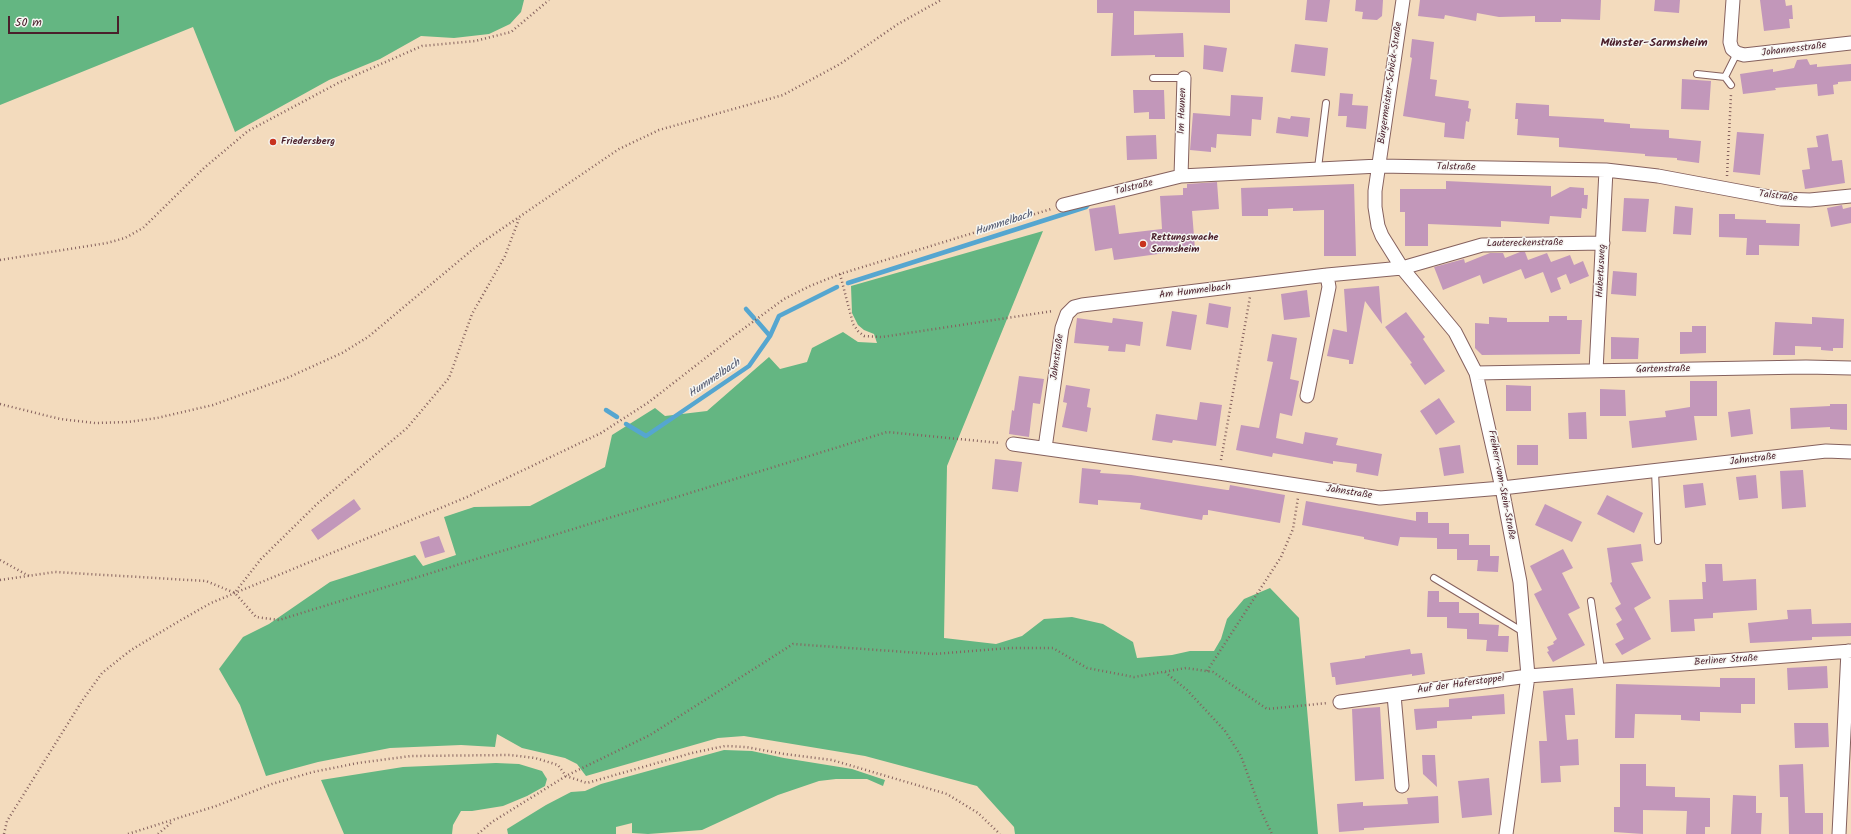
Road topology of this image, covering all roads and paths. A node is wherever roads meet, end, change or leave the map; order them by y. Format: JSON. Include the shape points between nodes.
{"nodes":[{"id":1,"x":549,"y":0,"type":"edge"},
{"id":2,"x":941,"y":0,"type":"edge"},
{"id":3,"x":1403,"y":0,"type":"edge"},
{"id":4,"x":1733,"y":0,"type":"edge"},
{"id":5,"x":1851,"y":43,"type":"edge"},
{"id":6,"x":1737,"y":53,"type":"junction"},
{"id":7,"x":1697,"y":74,"type":"dead end"},
{"id":8,"x":1725,"y":77,"type":"junction"},
{"id":9,"x":1152,"y":78,"type":"dead end"},
{"id":10,"x":1184,"y":78,"type":"joint"},
{"id":11,"x":1731,"y":85,"type":"joint"},
{"id":12,"x":1326,"y":103,"type":"dead end"},
{"id":13,"x":1379,"y":166,"type":"junction"},
{"id":14,"x":1318,"y":168,"type":"junction"},
{"id":15,"x":1606,"y":170,"type":"junction"},
{"id":16,"x":1180,"y":176,"type":"junction"},
{"id":17,"x":1726,"y":189,"type":"junction"},
{"id":18,"x":1851,"y":196,"type":"edge"},
{"id":19,"x":1063,"y":206,"type":"joint"},
{"id":20,"x":519,"y":218,"type":"junction"},
{"id":21,"x":1603,"y":243,"type":"junction"},
{"id":22,"x":0,"y":260,"type":"edge"},
{"id":23,"x":1402,"y":268,"type":"junction"},
{"id":24,"x":840,"y":274,"type":"junction"},
{"id":25,"x":1327,"y":275,"type":"junction"},
{"id":26,"x":1252,"y":285,"type":"junction"},
{"id":27,"x":1067,"y":314,"type":"junction"},
{"id":28,"x":1851,"y":368,"type":"edge"},
{"id":29,"x":1596,"y":371,"type":"junction"},
{"id":30,"x":1476,"y":373,"type":"junction"},
{"id":31,"x":1307,"y":396,"type":"dead end"},
{"id":32,"x":0,"y":404,"type":"edge"},
{"id":33,"x":1012,"y":444,"type":"joint"},
{"id":34,"x":1045,"y":448,"type":"junction"},
{"id":35,"x":1851,"y":452,"type":"edge"},
{"id":36,"x":1654,"y":471,"type":"junction"},
{"id":37,"x":1219,"y":473,"type":"junction"},
{"id":38,"x":1300,"y":485,"type":"junction"},
{"id":39,"x":1502,"y":488,"type":"junction"},
{"id":40,"x":1658,"y":541,"type":"dead end"},
{"id":41,"x":0,"y":560,"type":"edge"},
{"id":42,"x":30,"y":576,"type":"junction"},
{"id":43,"x":1434,"y":578,"type":"dead end"},
{"id":44,"x":0,"y":580,"type":"edge"},
{"id":45,"x":235,"y":593,"type":"junction"},
{"id":46,"x":1590,"y":601,"type":"dead end"},
{"id":47,"x":1526,"y":634,"type":"junction"},
{"id":48,"x":1849,"y":651,"type":"edge"},
{"id":49,"x":1601,"y":670,"type":"junction"},
{"id":50,"x":1207,"y":671,"type":"junction"},
{"id":51,"x":1165,"y":672,"type":"junction"},
{"id":52,"x":1528,"y":676,"type":"junction"},
{"id":53,"x":1394,"y":695,"type":"junction"},
{"id":54,"x":1340,"y":702,"type":"joint"},
{"id":55,"x":566,"y":776,"type":"junction"},
{"id":56,"x":1402,"y":786,"type":"dead end"},
{"id":57,"x":173,"y":820,"type":"junction"},
{"id":58,"x":4,"y":834,"type":"edge"},
{"id":59,"x":128,"y":834,"type":"edge"},
{"id":60,"x":158,"y":834,"type":"edge"},
{"id":61,"x":478,"y":834,"type":"edge"},
{"id":62,"x":1000,"y":834,"type":"edge"},
{"id":63,"x":1272,"y":834,"type":"edge"},
{"id":64,"x":1506,"y":834,"type":"edge"},
{"id":65,"x":1839,"y":834,"type":"edge"}],
"edges":[{"from":1,"to":22,"type":"path","via":[[511,32],[475,42],[422,46],[340,82],[248,131],[204,168],[142,228],[126,238]]},
{"from":2,"to":20,"type":"path","via":[[898,24],[840,64],[782,95],[659,130],[619,150]]},
{"from":3,"to":13,"type":"street","name":"Bürgermeister-Schöck-Straße"},
{"from":4,"to":6,"type":"street","via":[[1730,42]]},
{"from":5,"to":6,"type":"street","name":"Johannesstraße","via":[[1744,55]]},
{"from":6,"to":8,"type":"lane"},
{"from":7,"to":8,"type":"lane"},
{"from":8,"to":11,"type":"lane"},
{"from":9,"to":10,"type":"lane","name":"Im Haunen"},
{"from":10,"to":16,"type":"street","name":"Im Haunen"},
{"from":11,"to":17,"type":"path"},
{"from":12,"to":14,"type":"lane"},
{"from":13,"to":14,"type":"street","name":"Talstraße"},
{"from":13,"to":15,"type":"street","name":"Talstraße"},
{"from":13,"to":23,"type":"street","name":"Freiherr-vom-Stein-Straße","via":[[1374,199],[1376,216],[1382,236]]},
{"from":14,"to":16,"type":"street","name":"Talstraße"},
{"from":15,"to":17,"type":"street","name":"Talstraße","via":[[1658,176]]},
{"from":15,"to":21,"type":"street","name":"Hubertusweg"},
{"from":16,"to":19,"type":"street","name":"Talstraße"},
{"from":17,"to":18,"type":"street","name":"Talstraße","via":[[1796,200]]},
{"from":19,"to":24,"type":"path"},
{"from":20,"to":32,"type":"path","via":[[478,245],[368,337],[342,353],[287,378],[213,405],[157,418],[95,423],[60,419]]},
{"from":20,"to":45,"type":"path","via":[[505,256],[472,314],[449,378],[407,428],[317,504],[261,559]]},
{"from":21,"to":23,"type":"street","name":"Lautereckenstraße","via":[[1482,245]]},
{"from":21,"to":29,"type":"street","name":"Hubertusweg"},
{"from":23,"to":25,"type":"street","name":"Am Hummelbach"},
{"from":23,"to":30,"type":"street","name":"Freiherr-vom-Stein-Straße","via":[[1456,332]]},
{"from":24,"to":27,"type":"path","via":[[854,324],[864,336],[882,337],[1050,310]]},
{"from":24,"to":45,"type":"path","via":[[784,299],[649,402],[601,433],[466,497]]},
{"from":25,"to":26,"type":"street","name":"Am Hummelbach"},
{"from":25,"to":31,"type":"street","via":[[1329,287]]},
{"from":26,"to":27,"type":"street","name":"Am Hummelbach","via":[[1082,305],[1074,307]]},
{"from":26,"to":37,"type":"path"},
{"from":27,"to":34,"type":"street","name":"Jahnstraße","via":[[1062,328]]},
{"from":28,"to":29,"type":"street","name":"Gartenstraße"},
{"from":29,"to":30,"type":"street","name":"Gartenstraße"},
{"from":30,"to":39,"type":"street","name":"Freiherr-vom-Stein-Straße"},
{"from":33,"to":34,"type":"street","name":"Jahnstraße"},
{"from":33,"to":45,"type":"path","via":[[888,432],[279,620],[256,617]]},
{"from":34,"to":37,"type":"street","name":"Jahnstraße"},
{"from":35,"to":36,"type":"street","name":"Jahnstraße","via":[[1826,451]]},
{"from":36,"to":39,"type":"street","name":"Jahnstraße"},
{"from":36,"to":40,"type":"lane"},
{"from":37,"to":38,"type":"street","name":"Jahnstraße"},
{"from":38,"to":39,"type":"street","name":"Jahnstraße","via":[[1380,498]]},
{"from":38,"to":50,"type":"path","via":[[1293,528],[1281,556]]},
{"from":39,"to":47,"type":"street","name":"Freiherr-vom-Stein-Straße","via":[[1520,582]]},
{"from":41,"to":42,"type":"path"},
{"from":42,"to":44,"type":"path"},
{"from":42,"to":45,"type":"path","via":[[55,572],[199,580]]},
{"from":43,"to":47,"type":"lane"},
{"from":45,"to":58,"type":"path","via":[[211,603],[156,634],[102,673],[7,821]]},
{"from":46,"to":49,"type":"lane"},
{"from":47,"to":52,"type":"street","name":"Freiherr-vom-Stein-Straße"},
{"from":48,"to":49,"type":"street","name":"Berliner Straße"},
{"from":48,"to":65,"type":"street"},
{"from":49,"to":52,"type":"street","name":"Berliner Straße"},
{"from":50,"to":51,"type":"path","via":[[1186,668]]},
{"from":50,"to":54,"type":"path","via":[[1213,672],[1267,709]]},
{"from":51,"to":55,"type":"path","via":[[1134,677],[1087,668],[1053,648],[1010,648],[934,654],[794,644],[650,735]]},
{"from":51,"to":63,"type":"path","via":[[1187,690],[1225,731],[1241,756]]},
{"from":52,"to":53,"type":"street","name":"Auf der Haferstoppel"},
{"from":52,"to":64,"type":"street","name":"Freiherr-vom-Stein-Straße"},
{"from":53,"to":54,"type":"street","name":"Auf der Haferstoppel"},
{"from":53,"to":56,"type":"street"},
{"from":55,"to":57,"type":"path","via":[[558,765],[535,758],[510,755],[411,756],[313,772]]},
{"from":55,"to":61,"type":"path","via":[[492,822]]},
{"from":55,"to":62,"type":"path","via":[[587,783],[692,753],[724,746],[746,747],[832,760],[947,794],[978,813]]},
{"from":57,"to":59,"type":"path"},
{"from":57,"to":60,"type":"path"}]}
